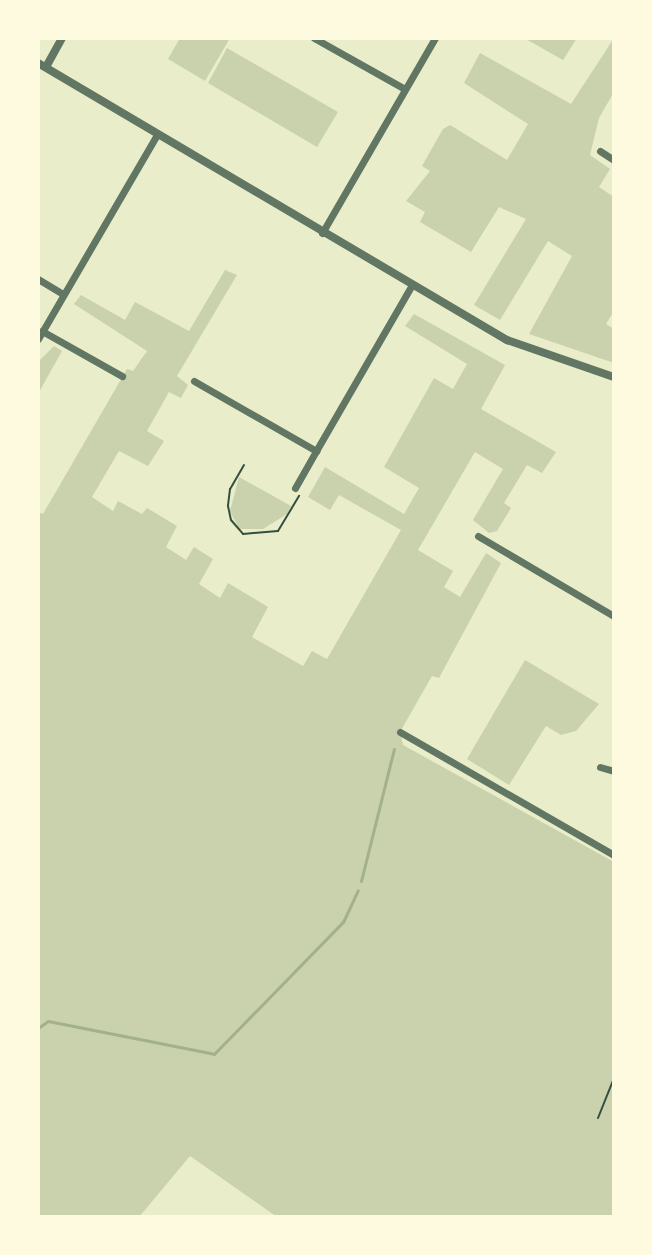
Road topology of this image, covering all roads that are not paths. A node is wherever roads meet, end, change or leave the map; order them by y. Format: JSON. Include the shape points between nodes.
{"nodes":[{"id":1,"x":62,"y":38,"type":"edge"},
{"id":2,"x":314,"y":38,"type":"edge"},
{"id":3,"x":435,"y":38,"type":"edge"},
{"id":4,"x":42,"y":65,"type":"edge"},
{"id":5,"x":405,"y":89,"type":"junction"},
{"id":6,"x":156,"y":136,"type":"junction"},
{"id":7,"x":600,"y":151,"type":"dead end"},
{"id":8,"x":614,"y":160,"type":"edge"},
{"id":9,"x":322,"y":233,"type":"junction"},
{"id":10,"x":38,"y":279,"type":"edge"},
{"id":11,"x":412,"y":285,"type":"junction"},
{"id":12,"x":63,"y":294,"type":"junction"},
{"id":13,"x":40,"y":335,"type":"edge"},
{"id":14,"x":122,"y":376,"type":"dead end"},
{"id":15,"x":614,"y":377,"type":"edge"},
{"id":16,"x":194,"y":381,"type":"dead end"},
{"id":17,"x":316,"y":451,"type":"junction"},
{"id":18,"x":295,"y":488,"type":"road end"},
{"id":19,"x":478,"y":536,"type":"dead end"},
{"id":20,"x":614,"y":616,"type":"edge"},
{"id":21,"x":400,"y":732,"type":"dead end"},
{"id":22,"x":600,"y":767,"type":"dead end"},
{"id":23,"x":614,"y":771,"type":"edge"},
{"id":24,"x":614,"y":855,"type":"edge"}],
"edges":[{"from":1,"to":4,"type":"street"},
{"from":2,"to":5,"type":"street"},
{"from":3,"to":5,"type":"street"},
{"from":4,"to":6,"type":"street"},
{"from":5,"to":9,"type":"street"},
{"from":6,"to":9,"type":"street"},
{"from":6,"to":12,"type":"street"},
{"from":7,"to":8,"type":"street"},
{"from":9,"to":11,"type":"street"},
{"from":10,"to":12,"type":"street"},
{"from":11,"to":15,"type":"street","via":[[507,340]]},
{"from":11,"to":17,"type":"street"},
{"from":12,"to":13,"type":"street"},
{"from":13,"to":14,"type":"street"},
{"from":16,"to":17,"type":"street"},
{"from":17,"to":18,"type":"street"},
{"from":19,"to":20,"type":"street"},
{"from":21,"to":24,"type":"street"},
{"from":22,"to":23,"type":"street"}]}
